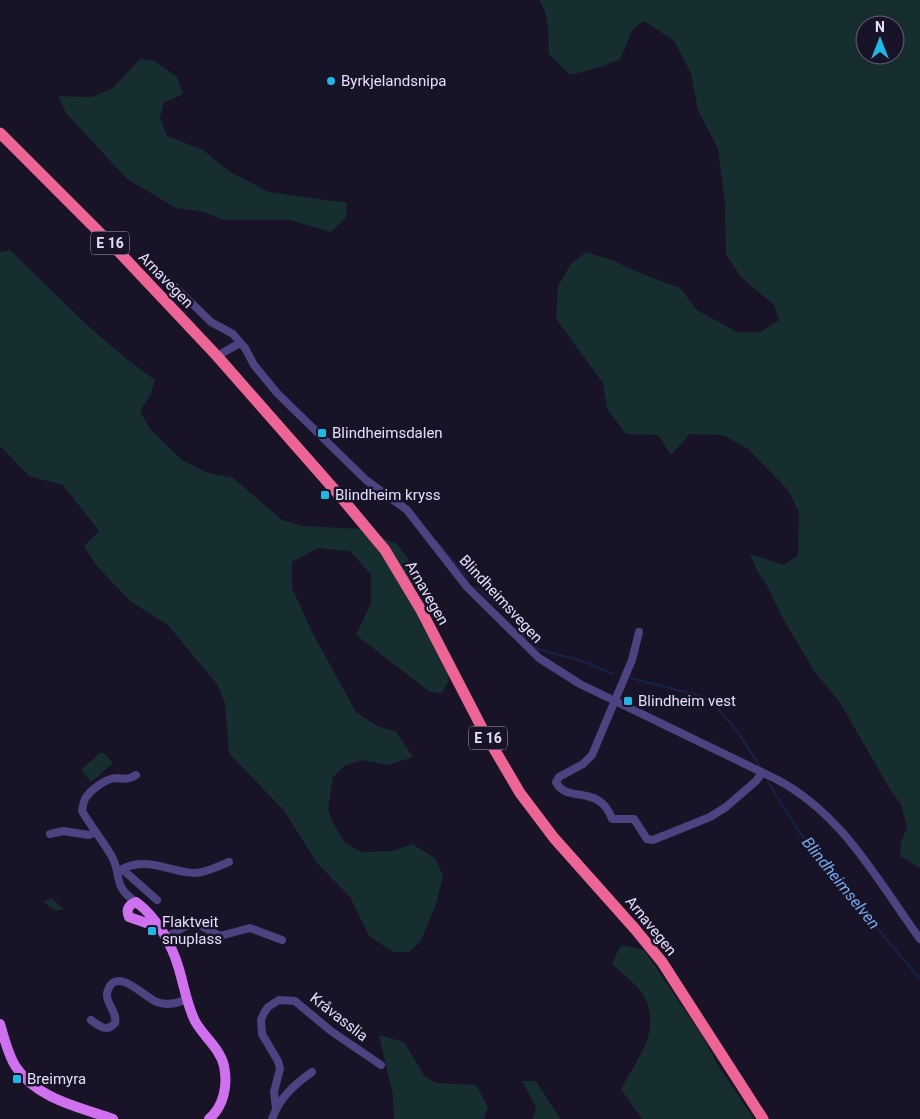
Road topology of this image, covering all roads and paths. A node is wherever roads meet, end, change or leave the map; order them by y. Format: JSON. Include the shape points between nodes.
{"nodes":[{"id":1,"x":0,"y":133,"type":"edge"},
{"id":2,"x":152,"y":267,"type":"dead end"},
{"id":3,"x":240,"y":343,"type":"junction"},
{"id":4,"x":217,"y":356,"type":"junction"},
{"id":5,"x":639,"y":632,"type":"dead end"},
{"id":6,"x":616,"y":701,"type":"junction"},
{"id":7,"x":762,"y":773,"type":"junction"},
{"id":8,"x":136,"y":775,"type":"dead end"},
{"id":9,"x":95,"y":832,"type":"junction"},
{"id":10,"x":50,"y":834,"type":"dead end"},
{"id":11,"x":229,"y":862,"type":"dead end"},
{"id":12,"x":119,"y":870,"type":"junction"},
{"id":13,"x":157,"y":900,"type":"dead end"},
{"id":14,"x":136,"y":902,"type":"junction"},
{"id":15,"x":158,"y":927,"type":"junction"},
{"id":16,"x":165,"y":938,"type":"junction"},
{"id":17,"x":920,"y":939,"type":"edge"},
{"id":18,"x":282,"y":940,"type":"dead end"},
{"id":19,"x":187,"y":998,"type":"junction"},
{"id":20,"x":91,"y":1020,"type":"dead end"},
{"id":21,"x":1,"y":1029,"type":"edge"},
{"id":22,"x":381,"y":1065,"type":"dead end"},
{"id":23,"x":312,"y":1072,"type":"dead end"},
{"id":24,"x":276,"y":1108,"type":"junction"},
{"id":25,"x":113,"y":1119,"type":"edge"},
{"id":26,"x":209,"y":1119,"type":"edge"},
{"id":27,"x":272,"y":1119,"type":"edge"},
{"id":28,"x":763,"y":1119,"type":"edge"}],
"edges":[{"from":1,"to":4,"type":"highway","name":"Arnavegen","number":"E 16"},
{"from":2,"to":3,"type":"street","name":"Blindheimsvegen","via":[[211,322],[231,332]]},
{"from":3,"to":4,"type":"street"},
{"from":3,"to":6,"type":"street","name":"Blindheimsvegen","via":[[277,392],[366,480],[407,510],[467,587],[539,658],[580,684]]},
{"from":4,"to":28,"type":"highway","name":"Arnavegen","number":"E 16","via":[[385,550],[520,793],[554,838],[662,962]]},
{"from":5,"to":6,"type":"street"},
{"from":6,"to":7,"type":"street","name":"Blindheimsvegen"},
{"from":6,"to":7,"type":"street","via":[[592,755],[583,764],[561,774],[556,782],[564,791],[598,799],[607,807],[612,819],[634,819],[643,835],[650,840],[726,807]]},
{"from":7,"to":17,"type":"street","name":"Blindheimsvegen","via":[[793,788],[831,819],[860,851]]},
{"from":8,"to":9,"type":"street","via":[[127,780],[117,778],[102,784],[84,801],[82,811]]},
{"from":9,"to":10,"type":"street","via":[[89,835],[63,831]]},
{"from":9,"to":12,"type":"street"},
{"from":11,"to":12,"type":"street","via":[[197,873],[155,864],[130,865]]},
{"from":12,"to":13,"type":"street"},
{"from":12,"to":14,"type":"street","via":[[117,880],[120,887]]},
{"from":14,"to":15,"type":"main road"},
{"from":14,"to":15,"type":"main road","via":[[127,909],[129,917]]},
{"from":15,"to":16,"type":"main road"},
{"from":16,"to":18,"type":"street","via":[[196,923],[220,936],[250,928]]},
{"from":16,"to":19,"type":"main road","via":[[178,966]]},
{"from":19,"to":20,"type":"street","via":[[170,1004],[158,1002],[131,984],[119,981],[107,992],[115,1024],[105,1028]]},
{"from":19,"to":26,"type":"main road","via":[[196,1022],[224,1064],[225,1088]]},
{"from":21,"to":25,"type":"main road","via":[[15,1066],[30,1084],[44,1094]]},
{"from":22,"to":24,"type":"street","name":"Kråvasslia","via":[[330,1031],[295,1001],[279,1000],[268,1007],[261,1020],[262,1034],[280,1070],[274,1092]]},
{"from":23,"to":24,"type":"street","name":"Kråvasslia","via":[[292,1087]]},
{"from":24,"to":27,"type":"street","name":"Kråvasslia"}]}
